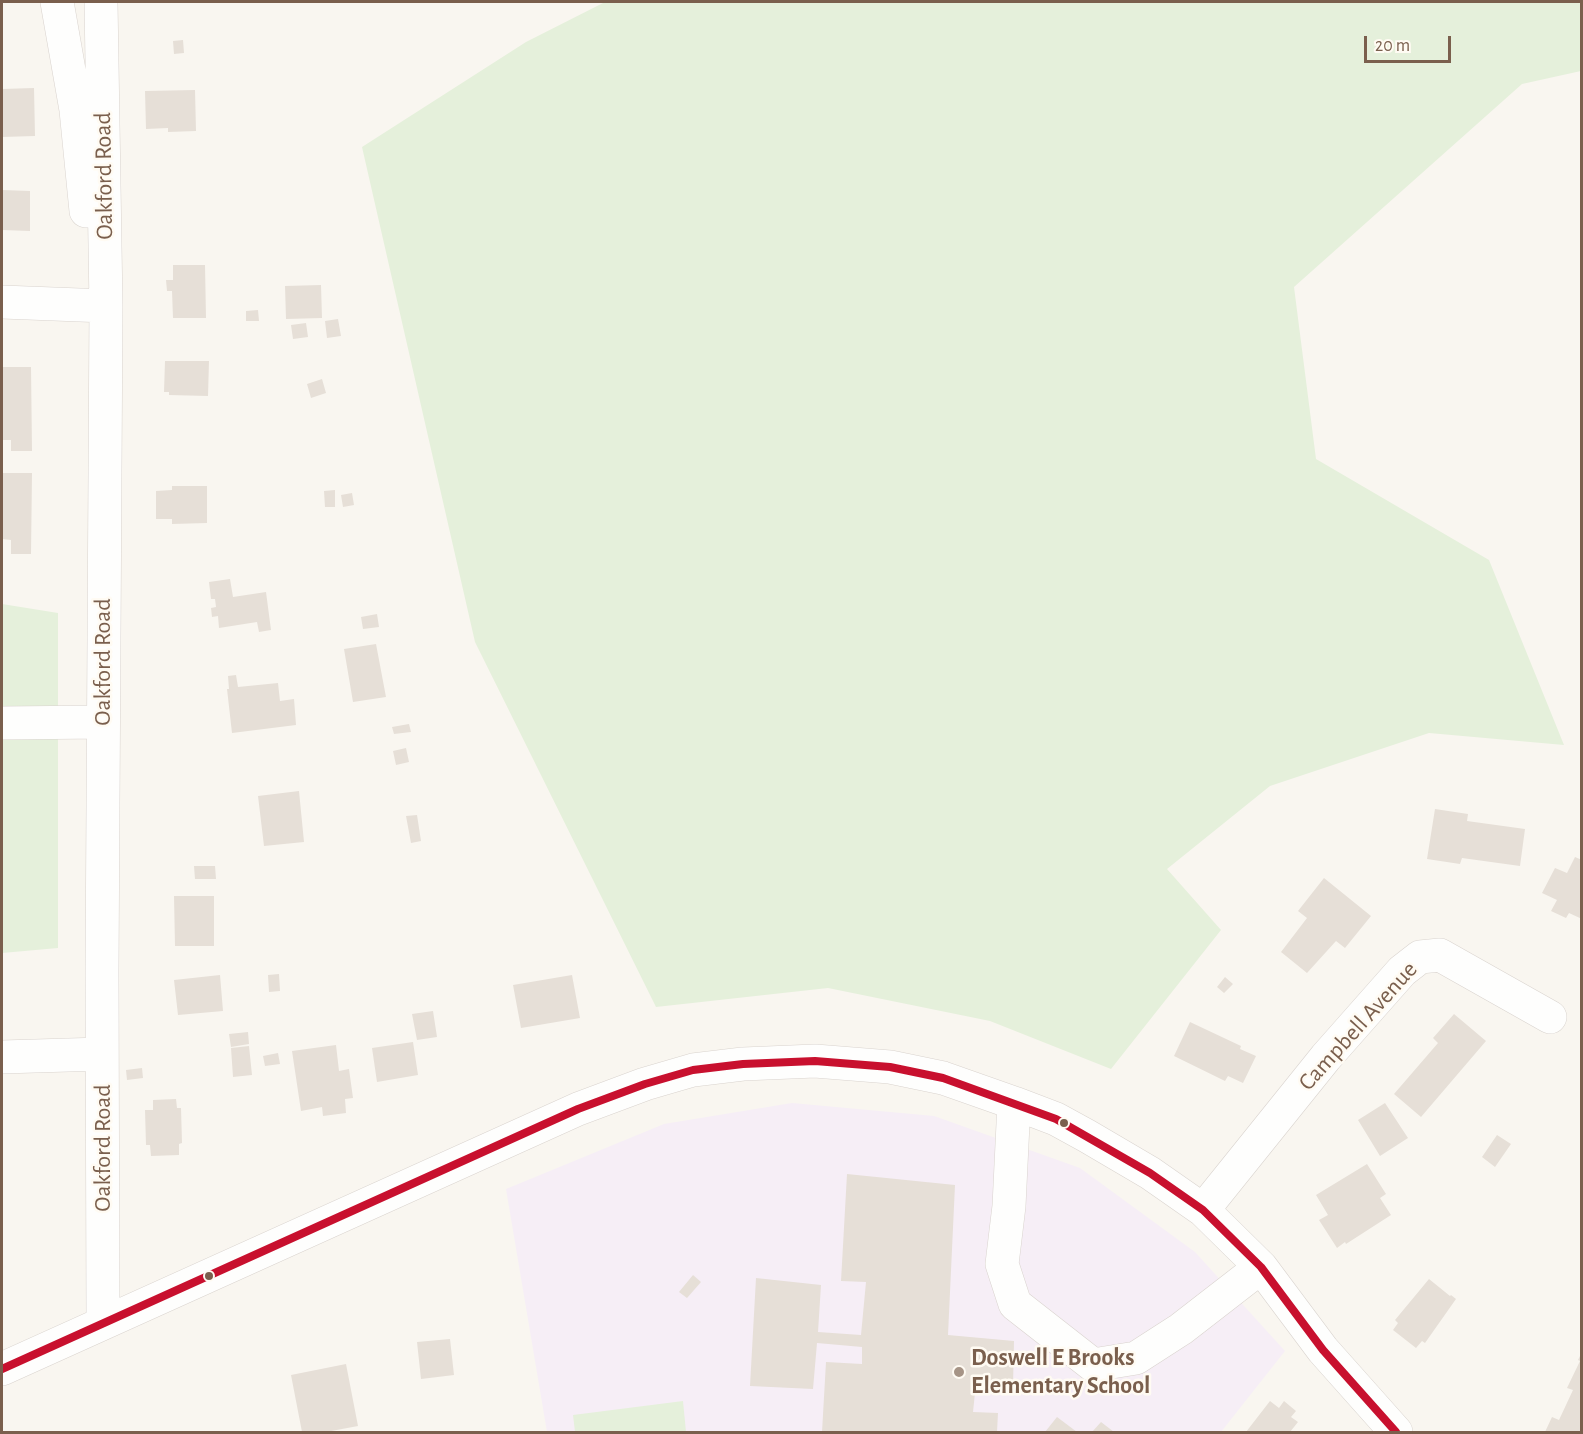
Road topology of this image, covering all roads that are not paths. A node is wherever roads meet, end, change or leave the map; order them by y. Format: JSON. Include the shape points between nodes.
{"nodes":[{"id":1,"x":57,"y":2,"type":"edge"},
{"id":2,"x":101,"y":2,"type":"edge"},
{"id":3,"x":2,"y":302,"type":"edge"},
{"id":4,"x":95,"y":305,"type":"junction"},
{"id":5,"x":103,"y":722,"type":"junction"},
{"id":6,"x":2,"y":723,"type":"edge"},
{"id":7,"x":1550,"y":1017,"type":"dead end"},
{"id":8,"x":102,"y":1054,"type":"junction"},
{"id":9,"x":2,"y":1057,"type":"edge"},
{"id":10,"x":1014,"y":1103,"type":"junction"},
{"id":11,"x":1203,"y":1210,"type":"junction"},
{"id":12,"x":1261,"y":1267,"type":"junction"},
{"id":13,"x":103,"y":1323,"type":"junction"},
{"id":14,"x":2,"y":1369,"type":"edge"},
{"id":15,"x":1396,"y":1432,"type":"edge"}],
"edges":[{"from":1,"to":4,"type":"street","via":[[76,110]]},
{"from":2,"to":4,"type":"street","name":"Oakford Road"},
{"from":3,"to":4,"type":"street"},
{"from":4,"to":5,"type":"street","name":"Oakford Road"},
{"from":5,"to":6,"type":"street"},
{"from":5,"to":8,"type":"street","name":"Oakford Road"},
{"from":7,"to":11,"type":"street","name":"Campbell Avenue","via":[[1440,955],[1420,957],[1402,971],[1326,1057]]},
{"from":8,"to":9,"type":"street"},
{"from":8,"to":13,"type":"street","name":"Oakford Road"},
{"from":10,"to":11,"type":"street","via":[[1087,1136]]},
{"from":10,"to":12,"type":"street","via":[[1002,1264],[1015,1304],[1093,1365],[1136,1358],[1181,1329]]},
{"from":10,"to":13,"type":"street","via":[[943,1078],[890,1067],[815,1061],[693,1070],[578,1109]]},
{"from":11,"to":12,"type":"street"},
{"from":12,"to":15,"type":"street","via":[[1323,1350]]},
{"from":13,"to":14,"type":"street"}]}
